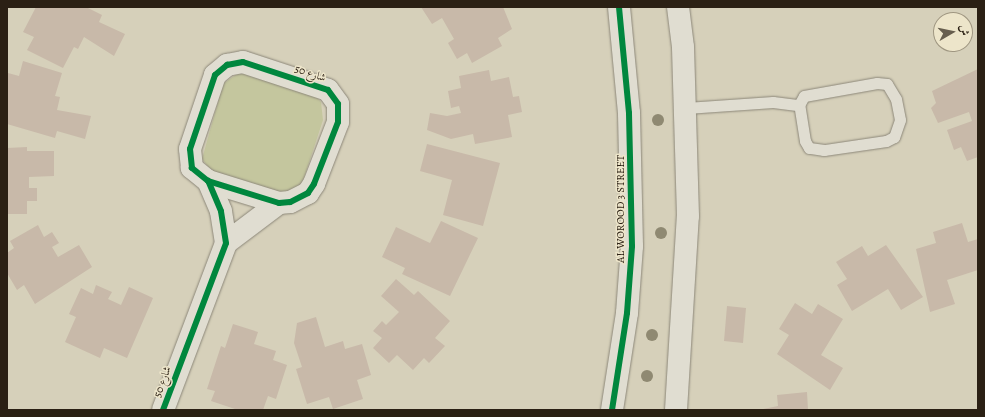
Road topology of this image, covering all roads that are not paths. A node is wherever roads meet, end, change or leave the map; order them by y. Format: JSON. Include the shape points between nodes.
{"nodes":[{"id":1,"x":618,"y":7,"type":"edge"},
{"id":2,"x":678,"y":7,"type":"edge"},
{"id":3,"x":799,"y":105,"type":"junction"},
{"id":4,"x":686,"y":108,"type":"junction"},
{"id":5,"x":208,"y":181,"type":"junction"},
{"id":6,"x":279,"y":203,"type":"junction"},
{"id":7,"x":226,"y":243,"type":"junction"},
{"id":8,"x":163,"y":410,"type":"edge"},
{"id":9,"x":612,"y":410,"type":"edge"},
{"id":10,"x":676,"y":410,"type":"edge"}],
"edges":[{"from":1,"to":9,"type":"street","name":"AL WOROOD 3 STREET","via":[[629,113],[632,246],[625,328]]},
{"from":2,"to":4,"type":"street"},
{"from":3,"to":3,"type":"lane","via":[[804,141],[817,151],[886,141],[899,129],[896,99],[887,84],[877,83],[808,93]]},
{"from":3,"to":4,"type":"lane","via":[[772,102]]},
{"from":4,"to":10,"type":"street","via":[[688,216]]},
{"from":5,"to":6,"type":"street","name":"شارع 50"},
{"from":5,"to":6,"type":"street","name":"شارع 50","via":[[192,168],[190,149],[215,76],[227,65],[243,62],[328,90],[338,104],[338,122],[314,184],[299,198]]},
{"from":5,"to":7,"type":"street","name":"شارع 50","via":[[220,210]]},
{"from":6,"to":7,"type":"street","name":"شارع 50"},
{"from":7,"to":8,"type":"street","name":"شارع 50"}]}
